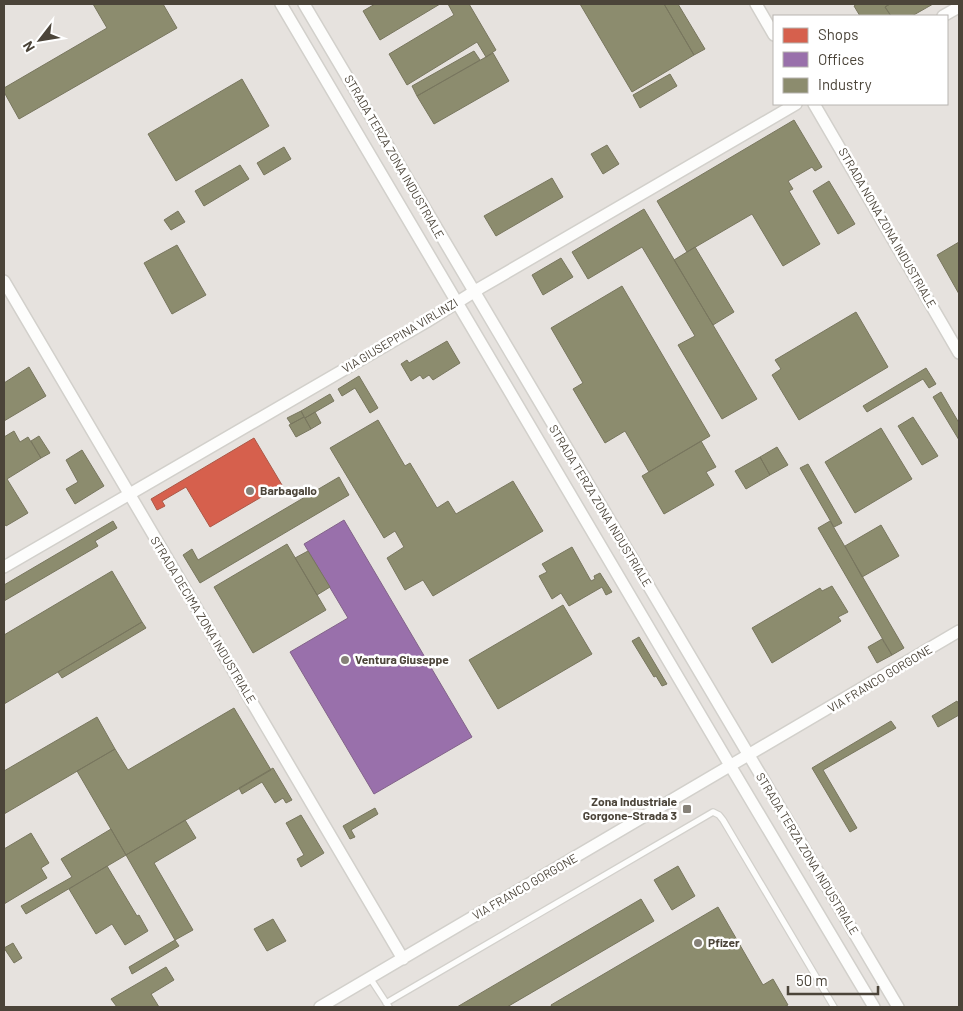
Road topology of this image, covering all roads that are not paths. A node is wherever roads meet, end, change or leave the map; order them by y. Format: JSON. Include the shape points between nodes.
{"nodes":[{"id":1,"x":281,"y":4,"type":"edge"},
{"id":2,"x":304,"y":4,"type":"edge"},
{"id":3,"x":756,"y":4,"type":"edge"},
{"id":4,"x":959,"y":7,"type":"edge"},
{"id":5,"x":946,"y":15,"type":"edge"},
{"id":6,"x":773,"y":33,"type":"edge"},
{"id":7,"x":794,"y":105,"type":"edge"},
{"id":8,"x":815,"y":105,"type":"edge"},
{"id":9,"x":4,"y":280,"type":"edge"},
{"id":10,"x":474,"y":292,"type":"junction"},
{"id":11,"x":457,"y":303,"type":"junction"},
{"id":12,"x":959,"y":353,"type":"edge"},
{"id":13,"x":129,"y":494,"type":"junction"},
{"id":14,"x":4,"y":568,"type":"edge"},
{"id":15,"x":959,"y":631,"type":"edge"},
{"id":16,"x":749,"y":756,"type":"junction"},
{"id":17,"x":731,"y":767,"type":"junction"},
{"id":18,"x":403,"y":959,"type":"junction"},
{"id":19,"x":370,"y":978,"type":"junction"},
{"id":20,"x":387,"y":1005,"type":"edge"},
{"id":21,"x":320,"y":1007,"type":"edge"},
{"id":22,"x":834,"y":1007,"type":"edge"},
{"id":23,"x":874,"y":1007,"type":"edge"},
{"id":24,"x":898,"y":1007,"type":"edge"}],
"edges":[{"from":1,"to":11,"type":"street","name":"STRADA TERZA ZONA INDUSTRIALE"},
{"from":2,"to":10,"type":"street","name":"STRADA TERZA ZONA INDUSTRIALE"},
{"from":3,"to":6,"type":"street"},
{"from":4,"to":5,"type":"street"},
{"from":7,"to":10,"type":"street","name":"VIA GIUSEPPINA VIRLINZI"},
{"from":8,"to":12,"type":"street","name":"STRADA NONA ZONA INDUSTRIALE"},
{"from":9,"to":13,"type":"street","name":"STRADA DECIMA ZONA INDUSTRIALE"},
{"from":10,"to":11,"type":"street","name":"VIA GIUSEPPINA VIRLINZI"},
{"from":10,"to":16,"type":"street","name":"STRADA TERZA ZONA INDUSTRIALE"},
{"from":11,"to":13,"type":"street","name":"VIA GIUSEPPINA VIRLINZI"},
{"from":11,"to":17,"type":"street","name":"STRADA TERZA ZONA INDUSTRIALE"},
{"from":13,"to":14,"type":"street","name":"VIA GIUSEPPINA VIRLINZI"},
{"from":13,"to":18,"type":"street","name":"STRADA DECIMA ZONA INDUSTRIALE"},
{"from":15,"to":16,"type":"street","name":"VIA FRANCO GORGONE"},
{"from":16,"to":17,"type":"street","name":"VIA FRANCO GORGONE"},
{"from":16,"to":24,"type":"street","name":"STRADA TERZA ZONA INDUSTRIALE"},
{"from":17,"to":18,"type":"street","name":"VIA FRANCO GORGONE"},
{"from":17,"to":23,"type":"street","name":"STRADA TERZA ZONA INDUSTRIALE"},
{"from":18,"to":19,"type":"street","name":"VIA FRANCO GORGONE"},
{"from":19,"to":20,"type":"lane"},
{"from":19,"to":21,"type":"street","name":"VIA FRANCO GORGONE"},
{"from":20,"to":22,"type":"lane","via":[[713,812],[723,820]]}]}
